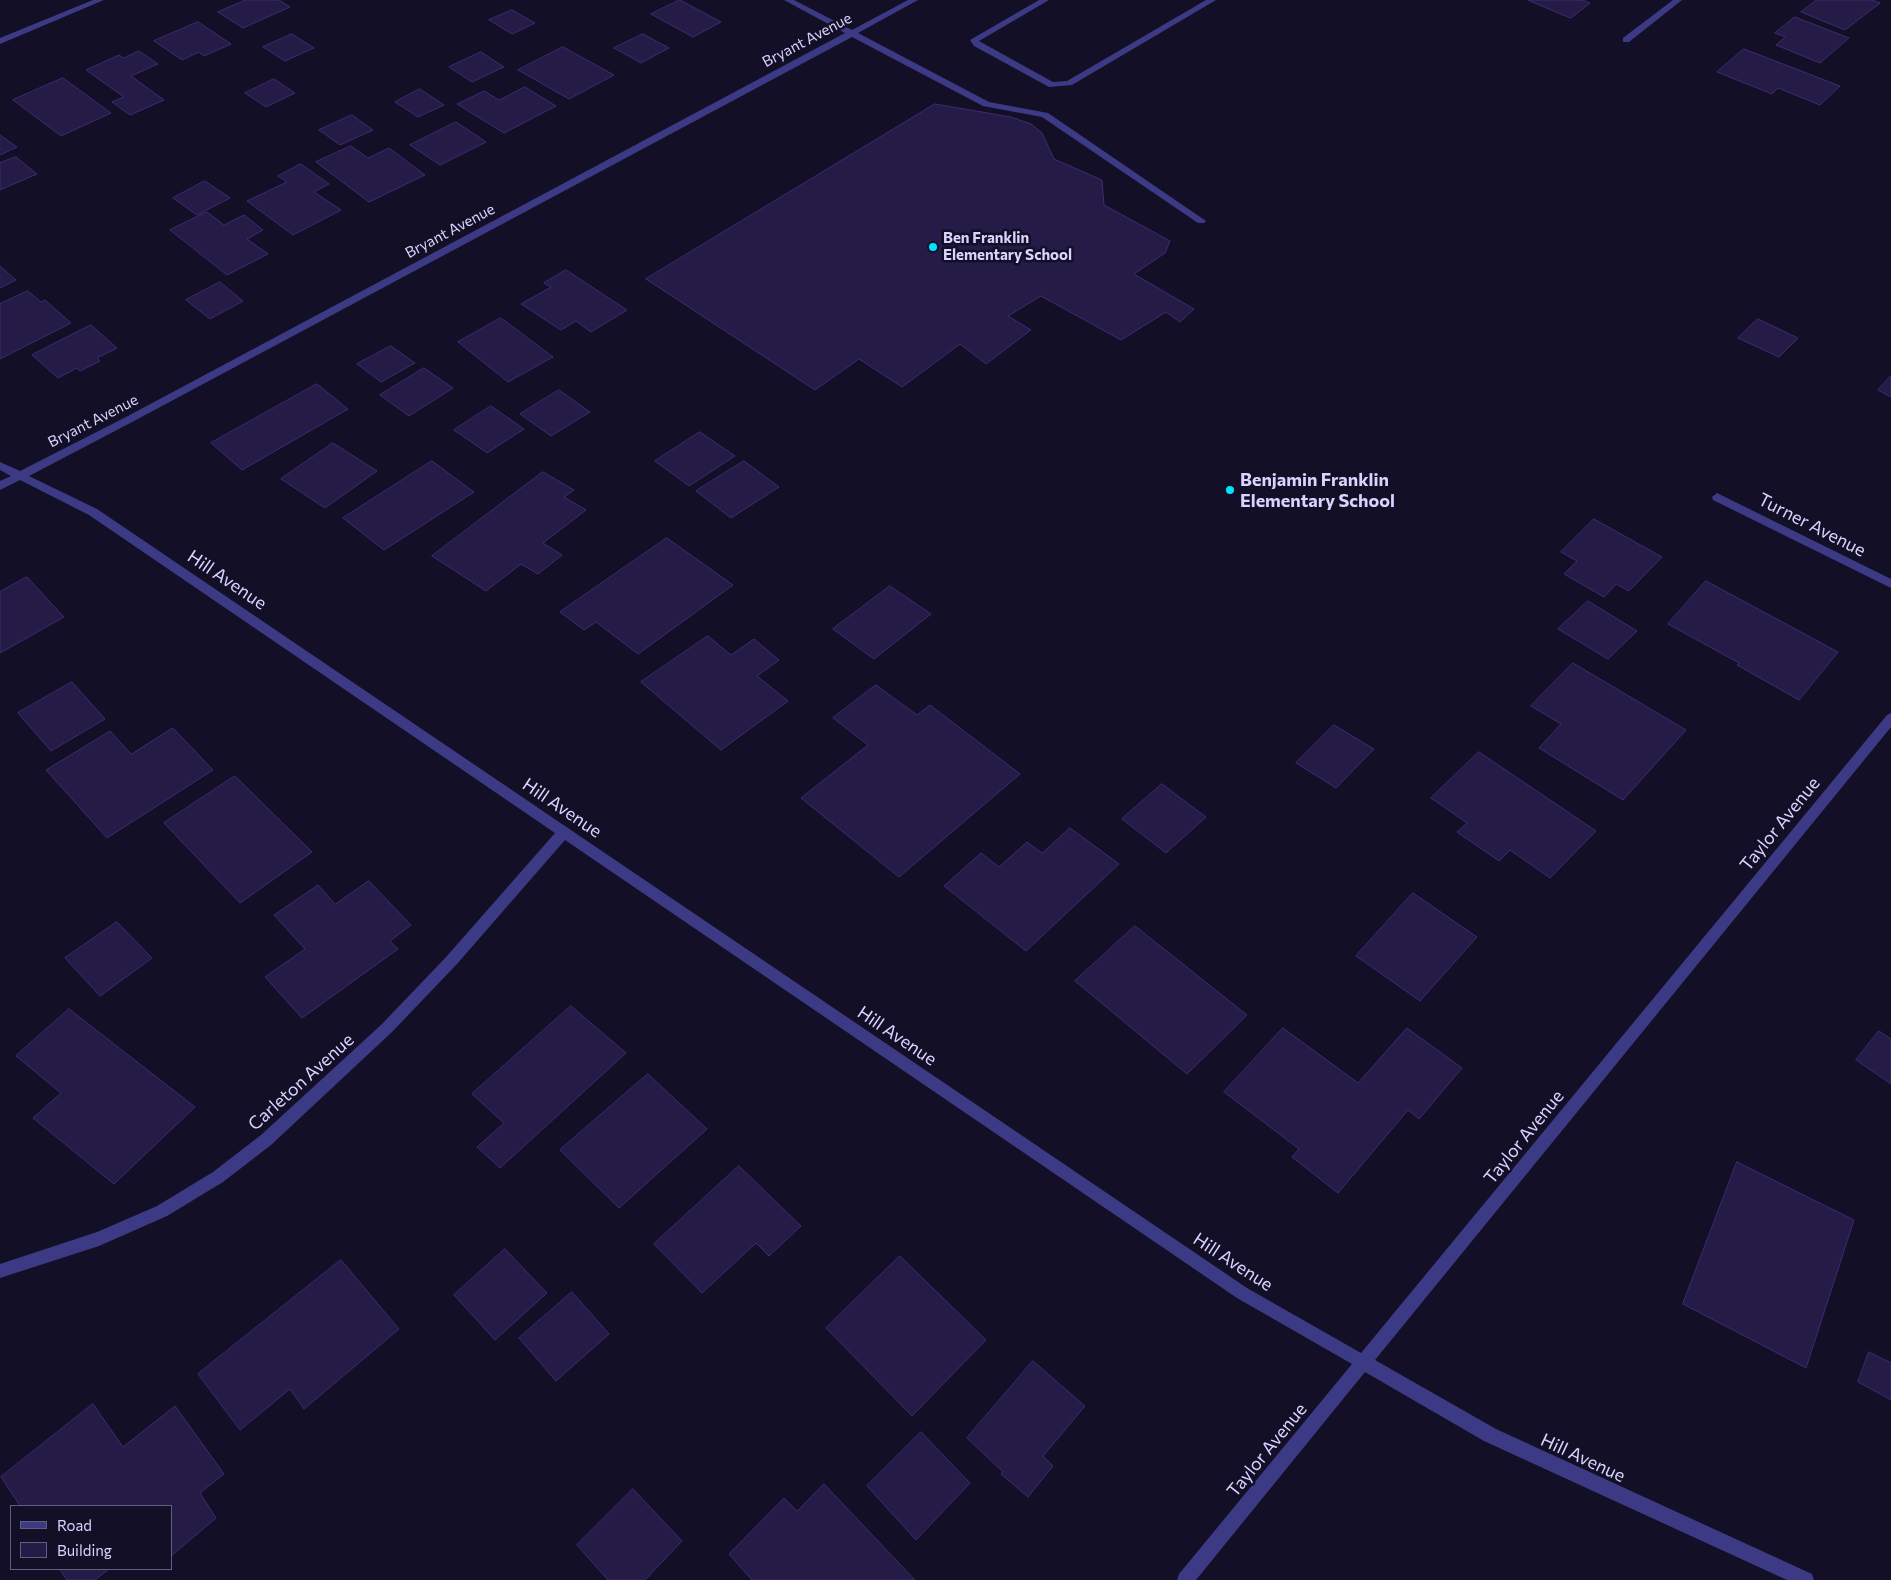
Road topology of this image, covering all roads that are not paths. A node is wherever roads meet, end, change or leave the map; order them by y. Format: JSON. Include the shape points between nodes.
{"nodes":[{"id":1,"x":100,"y":0,"type":"edge"},
{"id":2,"x":788,"y":0,"type":"edge"},
{"id":3,"x":914,"y":0,"type":"edge"},
{"id":4,"x":1046,"y":0,"type":"edge"},
{"id":5,"x":1212,"y":0,"type":"edge"},
{"id":6,"x":1678,"y":0,"type":"edge"},
{"id":7,"x":851,"y":33,"type":"junction"},
{"id":8,"x":1626,"y":40,"type":"dead end"},
{"id":9,"x":0,"y":41,"type":"edge"},
{"id":10,"x":1201,"y":221,"type":"dead end"},
{"id":11,"x":0,"y":466,"type":"edge"},
{"id":12,"x":21,"y":475,"type":"junction"},
{"id":13,"x":0,"y":486,"type":"edge"},
{"id":14,"x":1717,"y":497,"type":"dead end"},
{"id":15,"x":1891,"y":584,"type":"edge"},
{"id":16,"x":1891,"y":718,"type":"edge"},
{"id":17,"x":564,"y":832,"type":"junction"},
{"id":18,"x":0,"y":1271,"type":"edge"},
{"id":19,"x":1364,"y":1362,"type":"junction"},
{"id":20,"x":1185,"y":1580,"type":"edge"},
{"id":21,"x":1806,"y":1580,"type":"edge"}],
"edges":[{"from":1,"to":9,"type":"street"},
{"from":2,"to":7,"type":"street"},
{"from":3,"to":7,"type":"street","name":"Bryant Avenue"},
{"from":4,"to":5,"type":"street","via":[[974,40],[1052,85],[1069,84]]},
{"from":6,"to":8,"type":"street"},
{"from":7,"to":10,"type":"street","via":[[986,104],[1045,115]]},
{"from":7,"to":12,"type":"street","name":"Bryant Avenue"},
{"from":11,"to":12,"type":"street","name":"Hill Avenue"},
{"from":12,"to":13,"type":"street","name":"Bryant Avenue"},
{"from":12,"to":17,"type":"street","name":"Hill Avenue","via":[[93,512]]},
{"from":14,"to":15,"type":"street","name":"Turner Avenue"},
{"from":16,"to":19,"type":"street","name":"Taylor Avenue"},
{"from":17,"to":18,"type":"street","name":"Carleton Avenue","via":[[452,960],[387,1028],[266,1140],[218,1177],[162,1211],[99,1239]]},
{"from":17,"to":19,"type":"street","name":"Hill Avenue","via":[[1242,1293]]},
{"from":19,"to":20,"type":"street","name":"Taylor Avenue"},
{"from":19,"to":21,"type":"street","name":"Hill Avenue","via":[[1490,1435]]}]}
